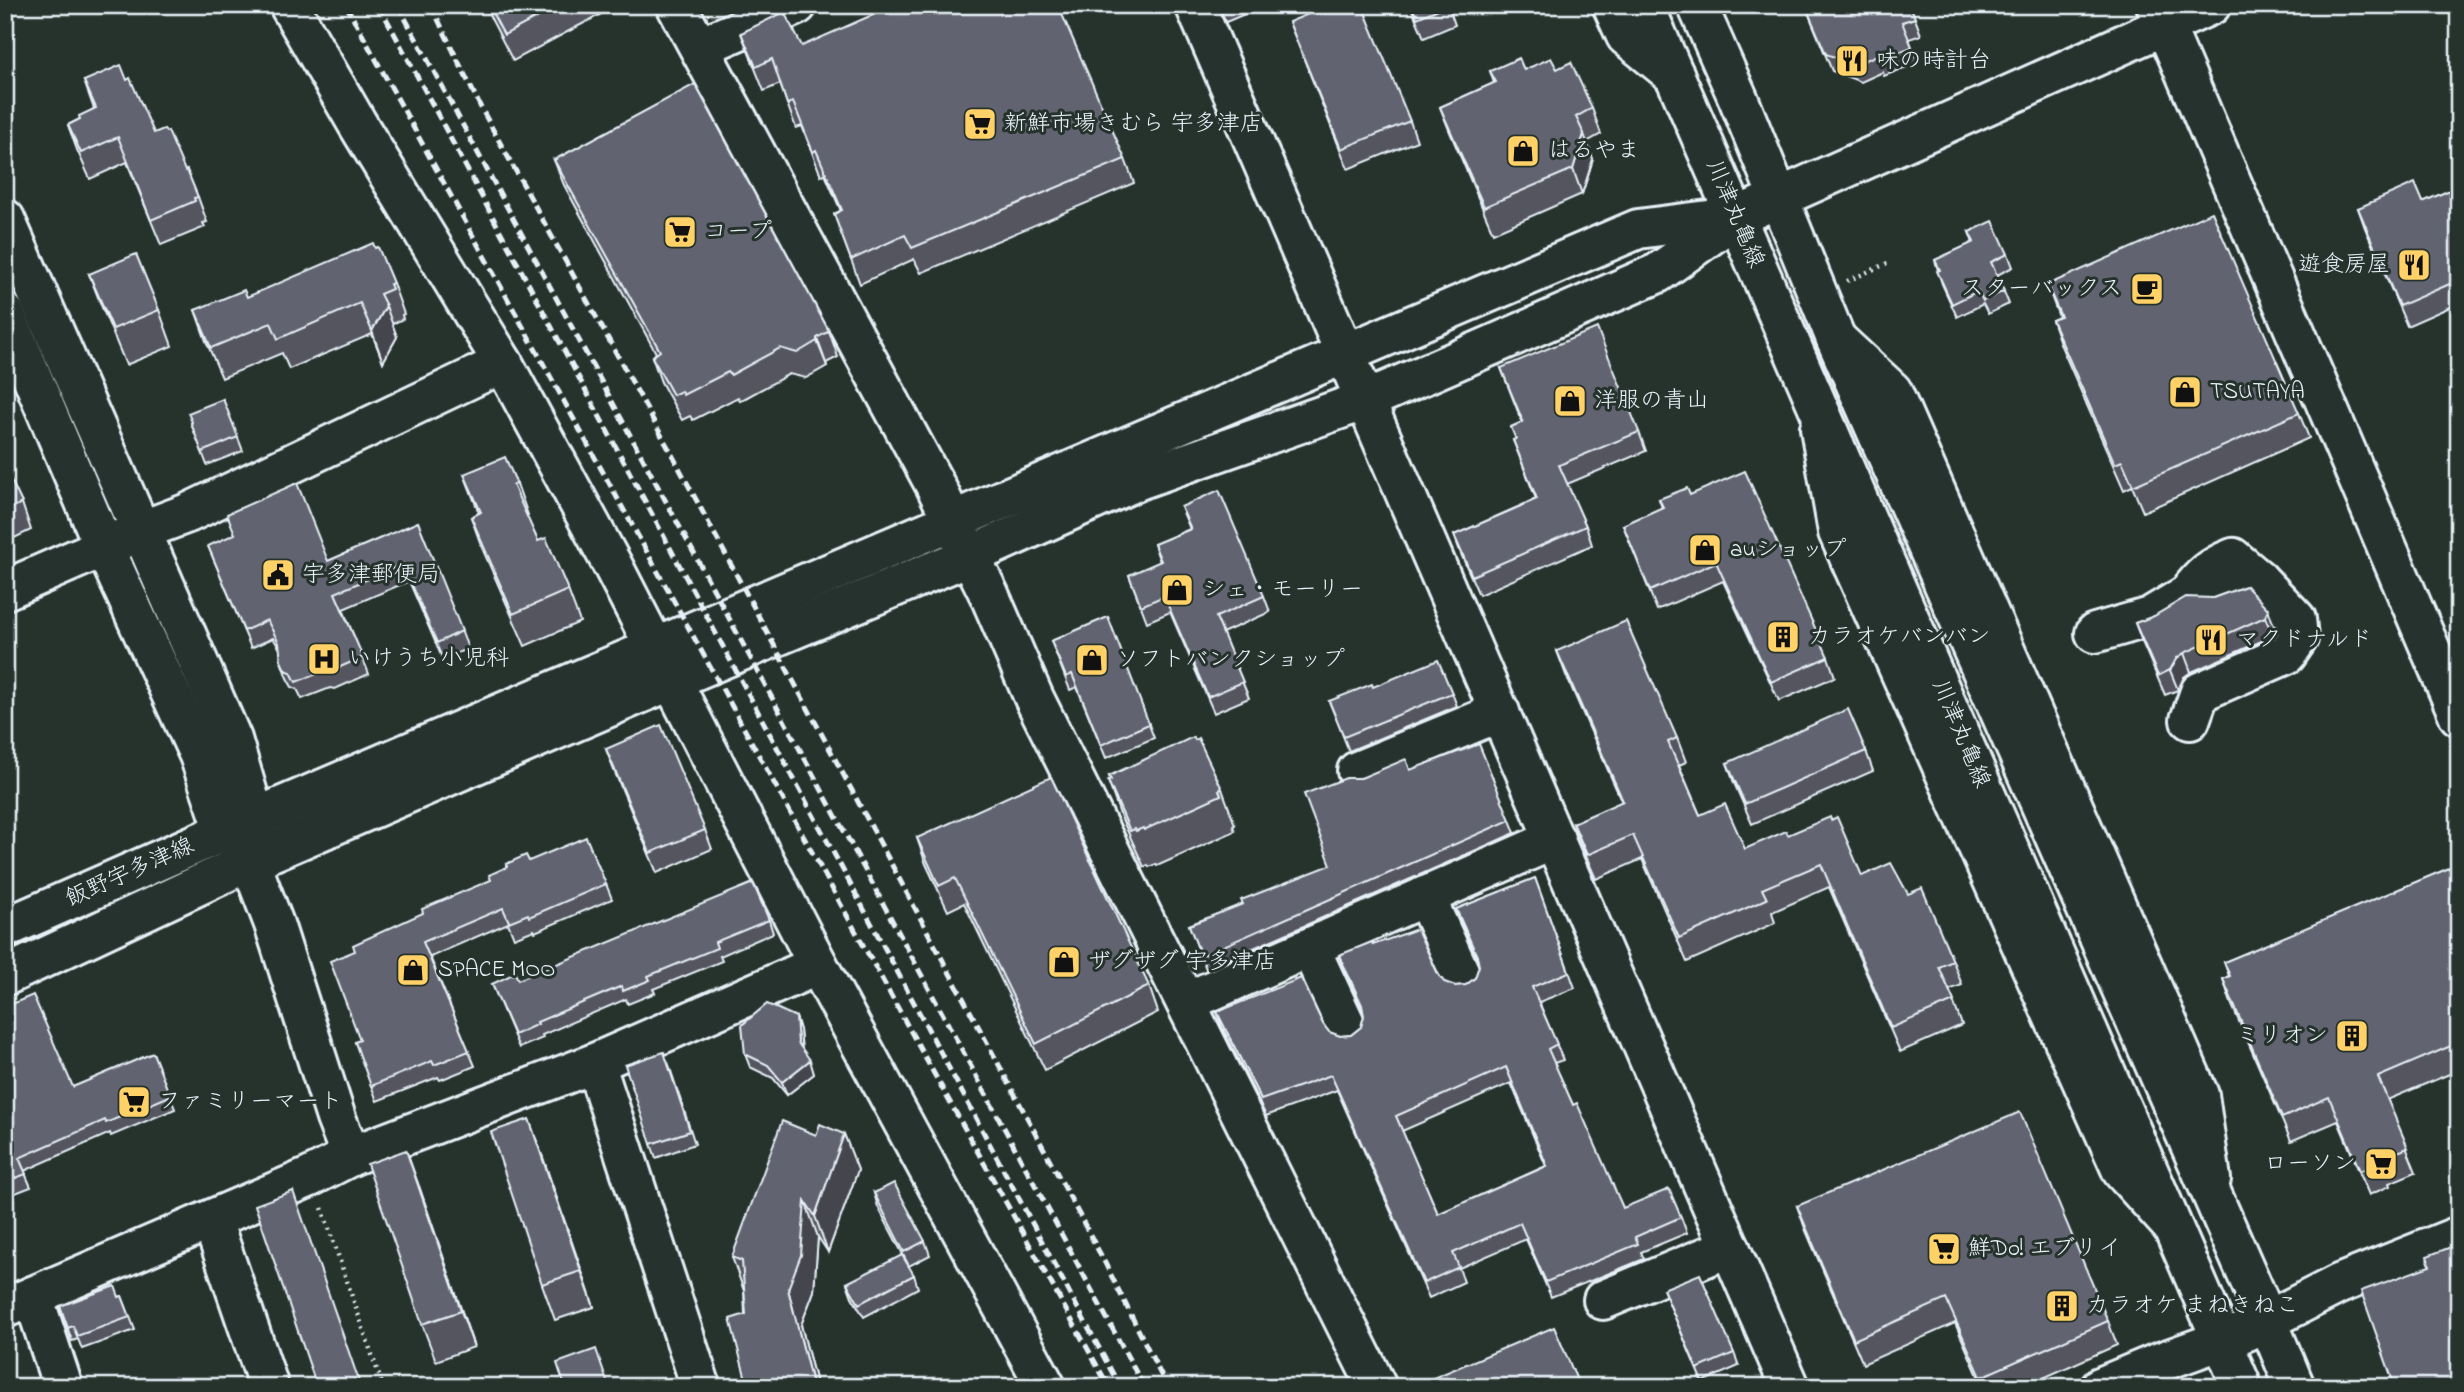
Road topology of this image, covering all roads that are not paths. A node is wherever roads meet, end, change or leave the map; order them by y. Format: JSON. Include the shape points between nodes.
{"nodes":[{"id":1,"x":289,"y":5,"type":"edge"},
{"id":2,"x":677,"y":5,"type":"edge"},
{"id":3,"x":797,"y":5,"type":"edge"},
{"id":4,"x":1195,"y":5,"type":"edge"},
{"id":5,"x":1612,"y":5,"type":"edge"},
{"id":6,"x":1644,"y":5,"type":"edge"},
{"id":7,"x":2211,"y":5,"type":"edge"},
{"id":8,"x":1701,"y":11,"type":"edge"},
{"id":9,"x":2160,"y":15,"type":"edge"},
{"id":10,"x":700,"y":47,"type":"junction"},
{"id":11,"x":1675,"y":76,"type":"junction"},
{"id":12,"x":1778,"y":198,"type":"junction"},
{"id":13,"x":1735,"y":217,"type":"junction"},
{"id":14,"x":5,"y":219,"type":"edge"},
{"id":15,"x":5,"y":313,"type":"edge"},
{"id":16,"x":1346,"y":353,"type":"junction"},
{"id":17,"x":503,"y":363,"type":"junction"},
{"id":18,"x":1366,"y":400,"type":"junction"},
{"id":19,"x":953,"y":521,"type":"junction"},
{"id":20,"x":140,"y":531,"type":"junction"},
{"id":21,"x":104,"y":547,"type":"junction"},
{"id":22,"x":969,"y":556,"type":"junction"},
{"id":23,"x":5,"y":590,"type":"edge"},
{"id":24,"x":2095,"y":633,"type":"dead end"},
{"id":25,"x":663,"y":664,"type":"junction"},
{"id":26,"x":1500,"y":712,"type":"junction"},
{"id":27,"x":2459,"y":716,"type":"edge"},
{"id":28,"x":2190,"y":720,"type":"dead end"},
{"id":29,"x":1357,"y":771,"type":"dead end"},
{"id":30,"x":240,"y":824,"type":"junction"},
{"id":31,"x":1555,"y":839,"type":"junction"},
{"id":32,"x":250,"y":861,"type":"junction"},
{"id":33,"x":1425,"y":896,"type":"junction"},
{"id":34,"x":5,"y":928,"type":"edge"},
{"id":35,"x":1310,"y":947,"type":"junction"},
{"id":36,"x":818,"y":965,"type":"junction"},
{"id":37,"x":5,"y":976,"type":"edge"},
{"id":38,"x":1463,"y":980,"type":"dead end"},
{"id":39,"x":1186,"y":1002,"type":"junction"},
{"id":40,"x":1348,"y":1030,"type":"dead end"},
{"id":41,"x":594,"y":1063,"type":"junction"},
{"id":42,"x":351,"y":1156,"type":"junction"},
{"id":43,"x":210,"y":1220,"type":"junction"},
{"id":44,"x":2459,"y":1236,"type":"edge"},
{"id":45,"x":1730,"y":1247,"type":"junction"},
{"id":46,"x":1603,"y":1300,"type":"dead end"},
{"id":47,"x":19,"y":1302,"type":"edge"},
{"id":48,"x":2269,"y":1322,"type":"junction"},
{"id":49,"x":2222,"y":1340,"type":"junction"},
{"id":50,"x":63,"y":1387,"type":"edge"},
{"id":51,"x":269,"y":1387,"type":"edge"},
{"id":52,"x":701,"y":1387,"type":"edge"},
{"id":53,"x":1046,"y":1387,"type":"edge"},
{"id":54,"x":1377,"y":1387,"type":"edge"},
{"id":55,"x":1790,"y":1387,"type":"edge"},
{"id":56,"x":2100,"y":1387,"type":"edge"},
{"id":57,"x":2242,"y":1387,"type":"edge"},
{"id":58,"x":2295,"y":1387,"type":"edge"}],
"edges":[{"from":1,"to":17,"type":"street"},
{"from":2,"to":10,"type":"street"},
{"from":3,"to":10,"type":"street"},
{"from":4,"to":16,"type":"street"},
{"from":5,"to":11,"type":"street","via":[[1626,36]]},
{"from":6,"to":11,"type":"street","name":"川津丸亀線"},
{"from":7,"to":9,"type":"street"},
{"from":8,"to":12,"type":"street","name":"川津丸亀線"},
{"from":9,"to":12,"type":"street"},
{"from":9,"to":27,"type":"street"},
{"from":10,"to":19,"type":"street"},
{"from":11,"to":13,"type":"street","name":"川津丸亀線"},
{"from":12,"to":13,"type":"street"},
{"from":12,"to":48,"type":"street","name":"川津丸亀線"},
{"from":13,"to":16,"type":"street","via":[[1638,229]]},
{"from":13,"to":18,"type":"street","via":[[1658,273]]},
{"from":13,"to":49,"type":"street","name":"川津丸亀線"},
{"from":14,"to":20,"type":"street"},
{"from":15,"to":21,"type":"street"},
{"from":16,"to":18,"type":"street"},
{"from":16,"to":19,"type":"street"},
{"from":17,"to":20,"type":"street","via":[[188,513]]},
{"from":17,"to":25,"type":"street"},
{"from":18,"to":22,"type":"street","via":[[1141,479]]},
{"from":18,"to":26,"type":"street"},
{"from":19,"to":22,"type":"street"},
{"from":19,"to":25,"type":"street"},
{"from":20,"to":21,"type":"street"},
{"from":20,"to":30,"type":"street","via":[[232,740]]},
{"from":21,"to":23,"type":"street"},
{"from":21,"to":30,"type":"street","via":[[200,755]]},
{"from":22,"to":25,"type":"street"},
{"from":22,"to":39,"type":"street","via":[[1034,698]]},
{"from":24,"to":28,"type":"street","via":[[2150,617],[2188,594],[2221,596],[2258,579],[2296,619],[2298,638],[2287,654],[2200,692]]},
{"from":25,"to":30,"type":"street","name":"飯野宇多津線"},
{"from":25,"to":32,"type":"street","name":"飯野宇多津線"},
{"from":25,"to":36,"type":"street"},
{"from":26,"to":29,"type":"street"},
{"from":26,"to":31,"type":"street"},
{"from":30,"to":32,"type":"street"},
{"from":30,"to":34,"type":"street","name":"飯野宇多津線"},
{"from":31,"to":33,"type":"street"},
{"from":31,"to":45,"type":"street"},
{"from":32,"to":37,"type":"street","name":"飯野宇多津線"},
{"from":32,"to":42,"type":"street"},
{"from":33,"to":35,"type":"street"},
{"from":33,"to":38,"type":"street"},
{"from":35,"to":39,"type":"street"},
{"from":35,"to":40,"type":"street"},
{"from":36,"to":41,"type":"street"},
{"from":36,"to":53,"type":"street"},
{"from":39,"to":54,"type":"street"},
{"from":41,"to":42,"type":"street"},
{"from":41,"to":52,"type":"street"},
{"from":42,"to":43,"type":"street"},
{"from":43,"to":47,"type":"street"},
{"from":43,"to":51,"type":"street"},
{"from":44,"to":48,"type":"street","via":[[2339,1284]]},
{"from":45,"to":46,"type":"street"},
{"from":45,"to":55,"type":"street"},
{"from":47,"to":50,"type":"street"},
{"from":48,"to":49,"type":"street"},
{"from":48,"to":58,"type":"street","name":"川津丸亀線"},
{"from":49,"to":56,"type":"street"},
{"from":49,"to":57,"type":"street","name":"川津丸亀線"}]}
